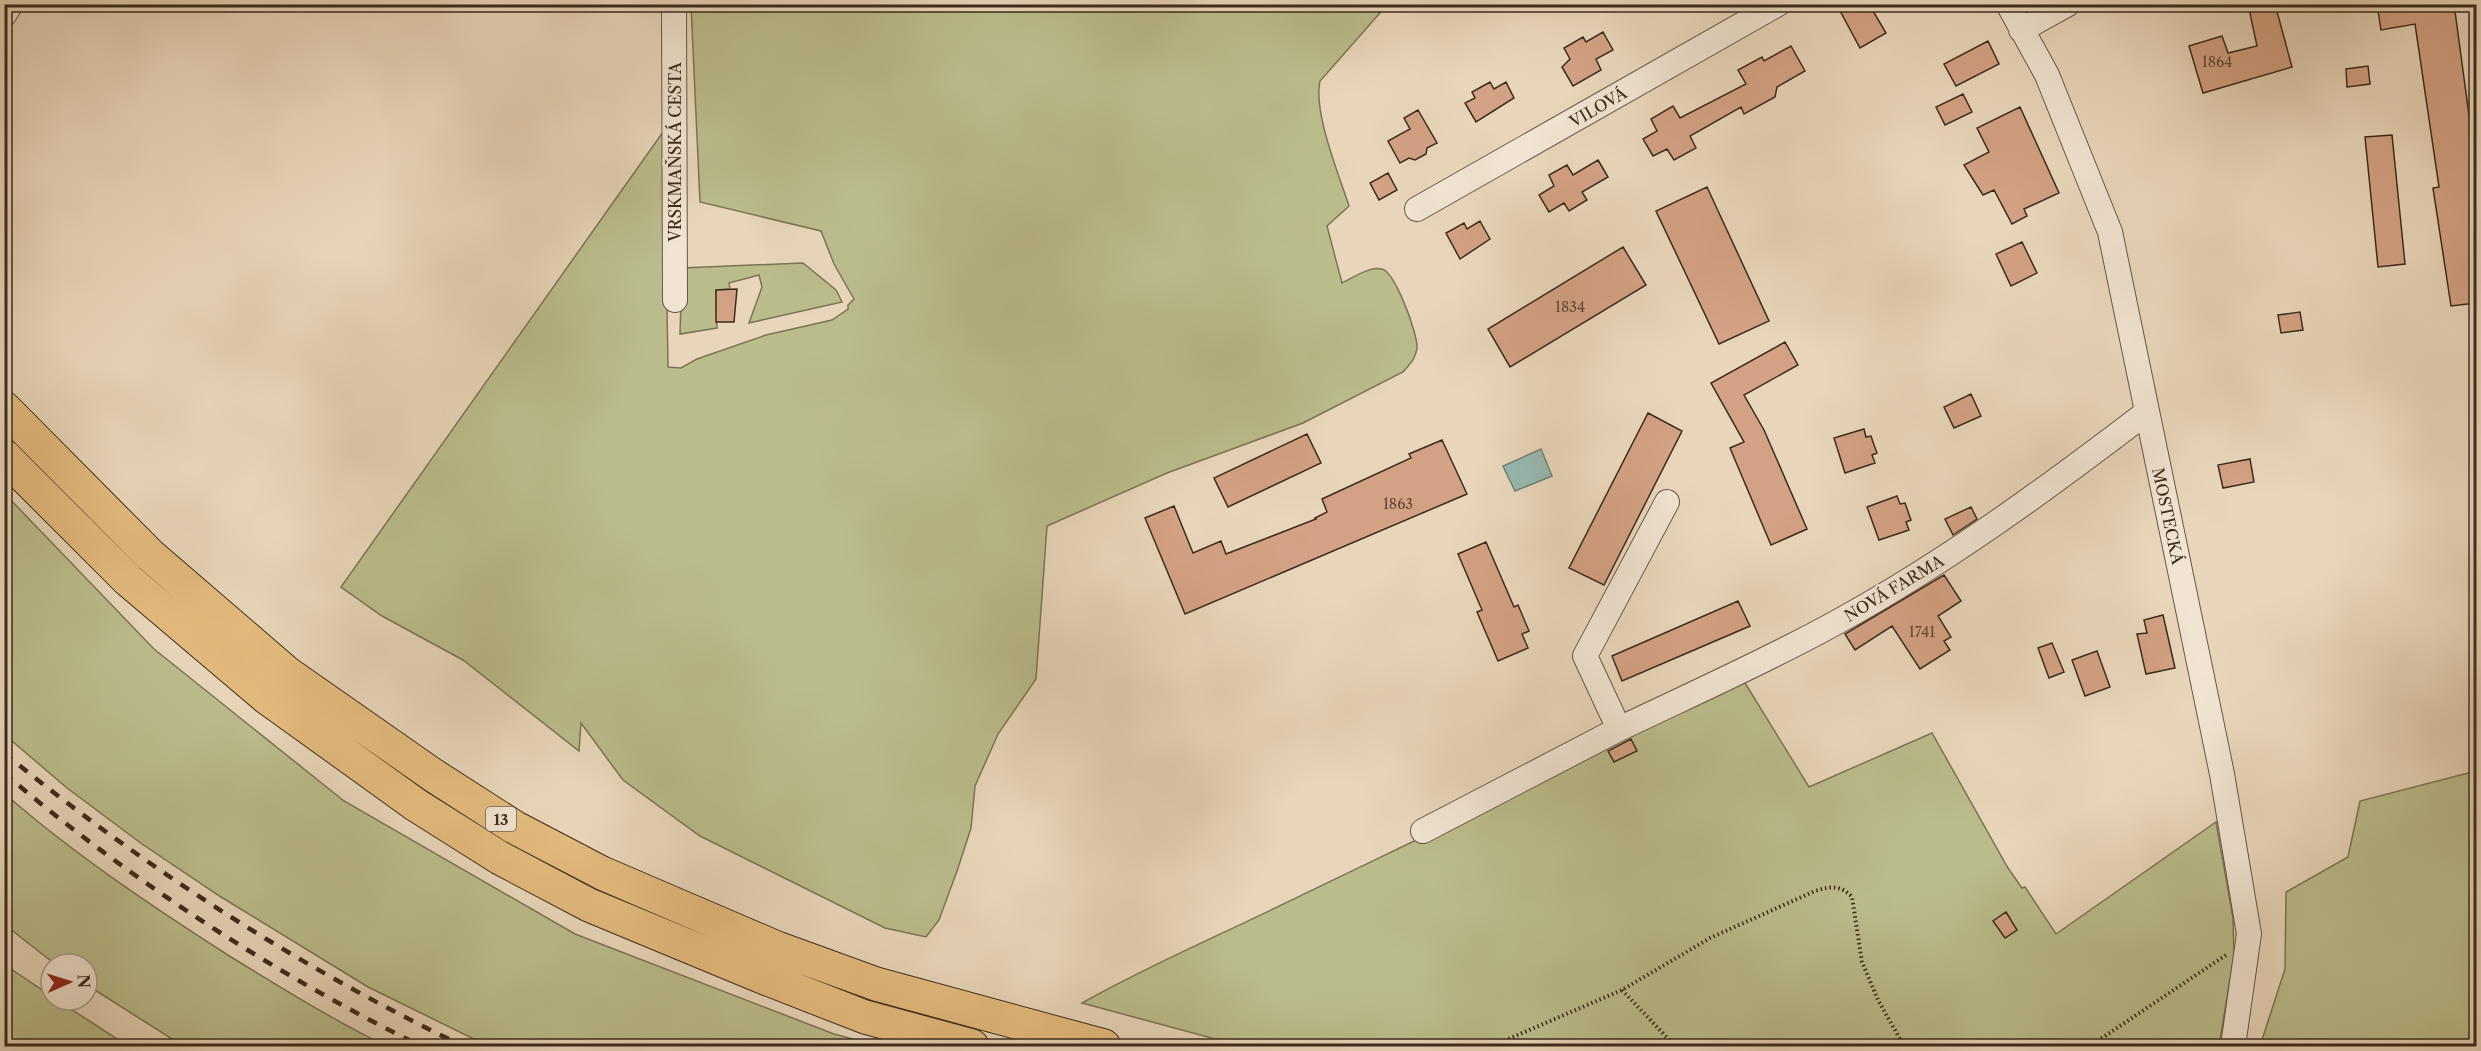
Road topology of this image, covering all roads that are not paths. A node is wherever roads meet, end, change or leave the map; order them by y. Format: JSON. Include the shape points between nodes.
{"nodes":[{"id":1,"x":11,"y":4,"type":"edge"},
{"id":2,"x":674,"y":4,"type":"edge"},
{"id":3,"x":1778,"y":4,"type":"edge"},
{"id":4,"x":2008,"y":4,"type":"edge"},
{"id":5,"x":2068,"y":4,"type":"edge"},
{"id":6,"x":4,"y":15,"type":"edge"},
{"id":7,"x":2021,"y":30,"type":"junction"},
{"id":8,"x":1417,"y":209,"type":"dead end"},
{"id":9,"x":675,"y":300,"type":"dead end"},
{"id":10,"x":4,"y":408,"type":"edge"},
{"id":11,"x":2147,"y":412,"type":"junction"},
{"id":12,"x":4,"y":456,"type":"edge"},
{"id":13,"x":1667,"y":502,"type":"dead end"},
{"id":14,"x":1619,"y":729,"type":"junction"},
{"id":15,"x":1423,"y":831,"type":"dead end"},
{"id":16,"x":972,"y":1047,"type":"edge"},
{"id":17,"x":1104,"y":1047,"type":"edge"},
{"id":18,"x":2233,"y":1047,"type":"edge"}],
"edges":[{"from":1,"to":6,"type":"street"},
{"from":2,"to":9,"type":"street","name":"VRSKMAŇSKÁ CESTA"},
{"from":3,"to":8,"type":"street","name":"VILOVÁ"},
{"from":4,"to":7,"type":"street","name":"MOSTECKÁ"},
{"from":5,"to":7,"type":"street"},
{"from":7,"to":11,"type":"street","name":"MOSTECKÁ","via":[[2047,75],[2110,231]]},
{"from":10,"to":17,"type":"highway","number":"13","via":[[150,555],[287,673],[514,827],[602,873],[777,948],[876,984]]},
{"from":11,"to":14,"type":"street","name":"NOVÁ FARMA","via":[[1953,553],[1839,621]]},
{"from":11,"to":18,"type":"street","name":"MOSTECKÁ","via":[[2222,774],[2248,934]]},
{"from":12,"to":16,"type":"highway","number":"13","via":[[128,580],[266,697],[416,805],[500,858],[589,905],[765,978],[865,1017]]},
{"from":13,"to":14,"type":"street","via":[[1585,656]]},
{"from":14,"to":15,"type":"street","name":"NOVÁ FARMA"}]}
